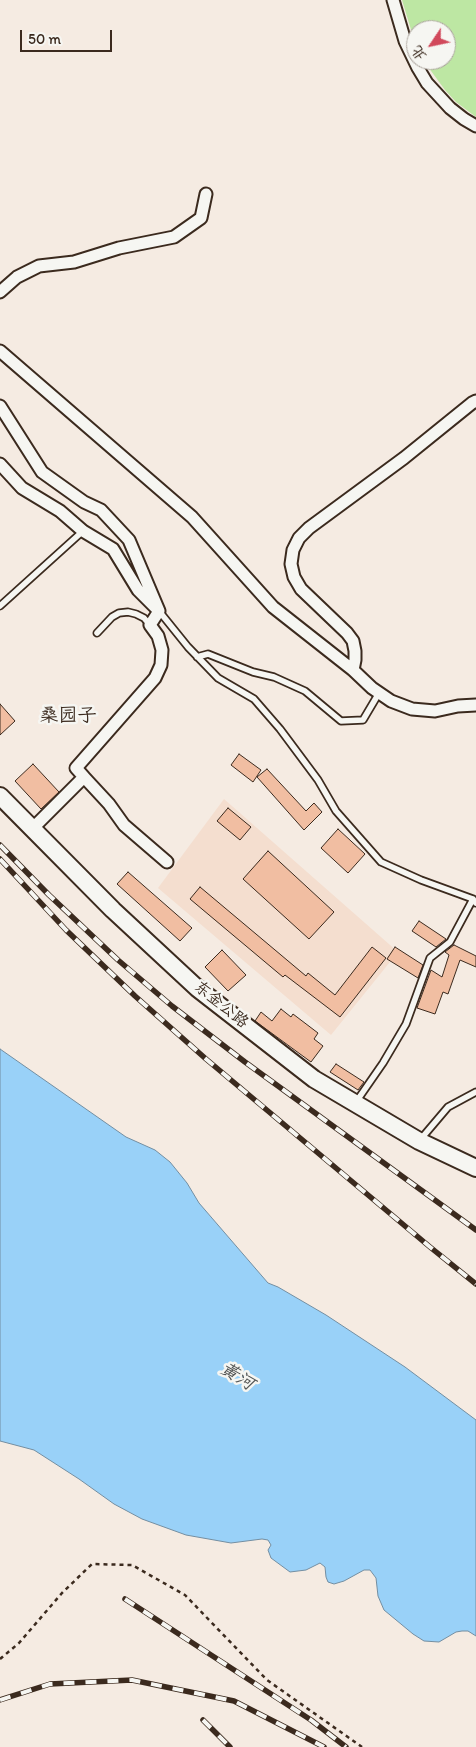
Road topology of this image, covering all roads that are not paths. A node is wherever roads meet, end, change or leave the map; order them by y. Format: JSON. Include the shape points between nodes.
{"nodes":[{"id":1,"x":394,"y":0,"type":"edge"},
{"id":2,"x":476,"y":126,"type":"edge"},
{"id":3,"x":206,"y":194,"type":"dead end"},
{"id":4,"x":0,"y":292,"type":"edge"},
{"id":5,"x":0,"y":351,"type":"edge"},
{"id":6,"x":476,"y":401,"type":"edge"},
{"id":7,"x":0,"y":406,"type":"edge"},
{"id":8,"x":0,"y":464,"type":"edge"},
{"id":9,"x":83,"y":532,"type":"junction"},
{"id":10,"x":0,"y":606,"type":"edge"},
{"id":11,"x":159,"y":611,"type":"junction"},
{"id":12,"x":150,"y":625,"type":"junction"},
{"id":13,"x":97,"y":633,"type":"dead end"},
{"id":14,"x":197,"y":657,"type":"junction"},
{"id":15,"x":353,"y":670,"type":"junction"},
{"id":16,"x":379,"y":693,"type":"junction"},
{"id":17,"x":476,"y":706,"type":"edge"},
{"id":18,"x":84,"y":777,"type":"junction"},
{"id":19,"x":0,"y":796,"type":"edge"},
{"id":20,"x":32,"y":830,"type":"junction"},
{"id":21,"x":168,"y":862,"type":"dead end"},
{"id":22,"x":474,"y":901,"type":"edge"},
{"id":23,"x":476,"y":1092,"type":"edge"},
{"id":24,"x":355,"y":1103,"type":"junction"},
{"id":25,"x":419,"y":1141,"type":"junction"},
{"id":26,"x":476,"y":1168,"type":"edge"}],
"edges":[{"from":1,"to":2,"type":"street","via":[[405,41],[427,83],[450,108]]},
{"from":3,"to":4,"type":"street","via":[[201,218],[174,237],[119,248],[74,262],[39,266],[17,277]]},
{"from":5,"to":15,"type":"street","via":[[192,517],[273,607]]},
{"from":6,"to":15,"type":"street","via":[[309,528],[293,550],[292,570],[301,589],[353,641]]},
{"from":7,"to":11,"type":"street","via":[[42,472],[101,510],[129,540]]},
{"from":8,"to":9,"type":"street","via":[[22,488],[60,511]]},
{"from":9,"to":10,"type":"lane"},
{"from":9,"to":11,"type":"street","via":[[113,548],[138,590]]},
{"from":11,"to":12,"type":"street"},
{"from":11,"to":14,"type":"lane"},
{"from":12,"to":13,"type":"lane","via":[[144,618],[128,612],[112,617]]},
{"from":12,"to":18,"type":"street","via":[[162,650],[161,665],[155,678],[76,768]]},
{"from":14,"to":16,"type":"lane","via":[[208,654],[274,677],[305,691],[341,721],[363,720]]},
{"from":14,"to":22,"type":"lane","via":[[218,678],[254,699],[318,780],[336,811],[381,862]]},
{"from":15,"to":16,"type":"street"},
{"from":16,"to":17,"type":"street","via":[[412,709],[435,711]]},
{"from":18,"to":20,"type":"street"},
{"from":18,"to":21,"type":"street","via":[[124,825]]},
{"from":19,"to":20,"type":"main road","name":"东金公路"},
{"from":20,"to":24,"type":"main road","name":"东金公路","via":[[198,988],[314,1079]]},
{"from":22,"to":24,"type":"lane","via":[[450,942],[430,958],[406,1024]]},
{"from":23,"to":25,"type":"lane","via":[[448,1107]]},
{"from":24,"to":25,"type":"main road","name":"东金公路"},
{"from":25,"to":26,"type":"main road","name":"东金公路"}]}
